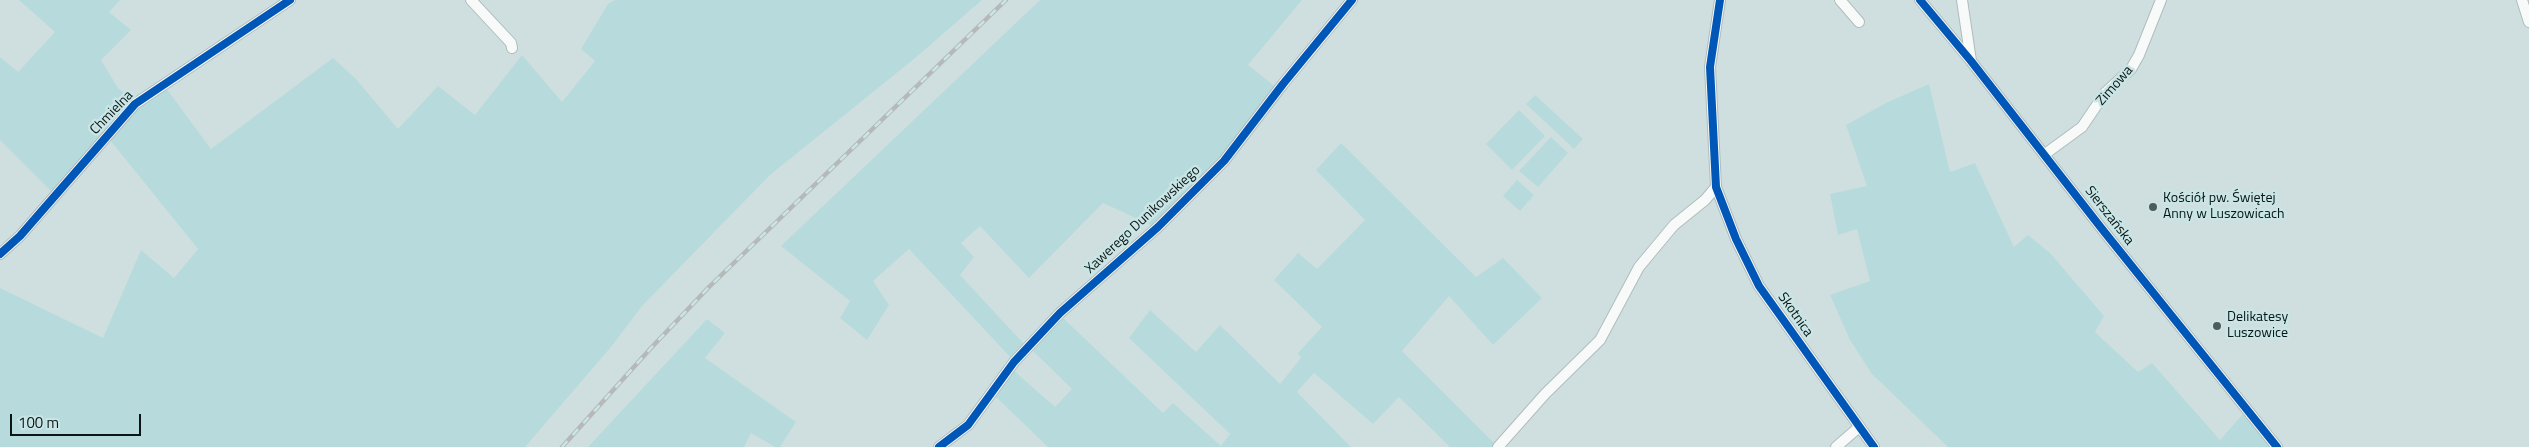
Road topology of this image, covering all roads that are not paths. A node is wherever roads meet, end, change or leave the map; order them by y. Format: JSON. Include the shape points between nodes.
{"nodes":[{"id":1,"x":290,"y":0,"type":"edge"},
{"id":2,"x":471,"y":0,"type":"edge"},
{"id":3,"x":1352,"y":0,"type":"edge"},
{"id":4,"x":1720,"y":0,"type":"edge"},
{"id":5,"x":1840,"y":0,"type":"edge"},
{"id":6,"x":1920,"y":0,"type":"edge"},
{"id":7,"x":1962,"y":0,"type":"edge"},
{"id":8,"x":2161,"y":0,"type":"edge"},
{"id":9,"x":2522,"y":0,"type":"edge"},
{"id":10,"x":1859,"y":22,"type":"dead end"},
{"id":11,"x":2529,"y":22,"type":"edge"},
{"id":12,"x":512,"y":48,"type":"dead end"},
{"id":13,"x":1971,"y":61,"type":"junction"},
{"id":14,"x":2045,"y":154,"type":"junction"},
{"id":15,"x":1716,"y":187,"type":"junction"},
{"id":16,"x":0,"y":254,"type":"edge"},
{"id":17,"x":1858,"y":428,"type":"junction"},
{"id":18,"x":939,"y":447,"type":"edge"},
{"id":19,"x":1498,"y":447,"type":"edge"},
{"id":20,"x":1836,"y":447,"type":"edge"},
{"id":21,"x":1874,"y":447,"type":"edge"},
{"id":22,"x":2277,"y":447,"type":"edge"}],
"edges":[{"from":1,"to":16,"type":"street","name":"Chmielna","via":[[135,104],[20,236]]},
{"from":2,"to":12,"type":"street"},
{"from":3,"to":18,"type":"street","name":"Xawerego Dunikowskiego","via":[[1218,168],[1158,227],[1060,313],[1014,362],[968,425]]},
{"from":4,"to":15,"type":"street","name":"Skotnica","via":[[1710,67]]},
{"from":5,"to":10,"type":"street"},
{"from":6,"to":13,"type":"street","name":"Sierszańska"},
{"from":7,"to":13,"type":"street"},
{"from":8,"to":14,"type":"street","name":"Zimowa","via":[[2131,69],[2105,93],[2082,127]]},
{"from":9,"to":11,"type":"street"},
{"from":13,"to":14,"type":"street","name":"Sierszańska"},
{"from":14,"to":22,"type":"street","name":"Sierszańska"},
{"from":15,"to":17,"type":"street","name":"Skotnica","via":[[1759,286],[1850,412]]},
{"from":15,"to":19,"type":"street","via":[[1674,225],[1639,267],[1600,340],[1545,394]]},
{"from":17,"to":20,"type":"street"},
{"from":17,"to":21,"type":"street","name":"Skotnica"}]}
